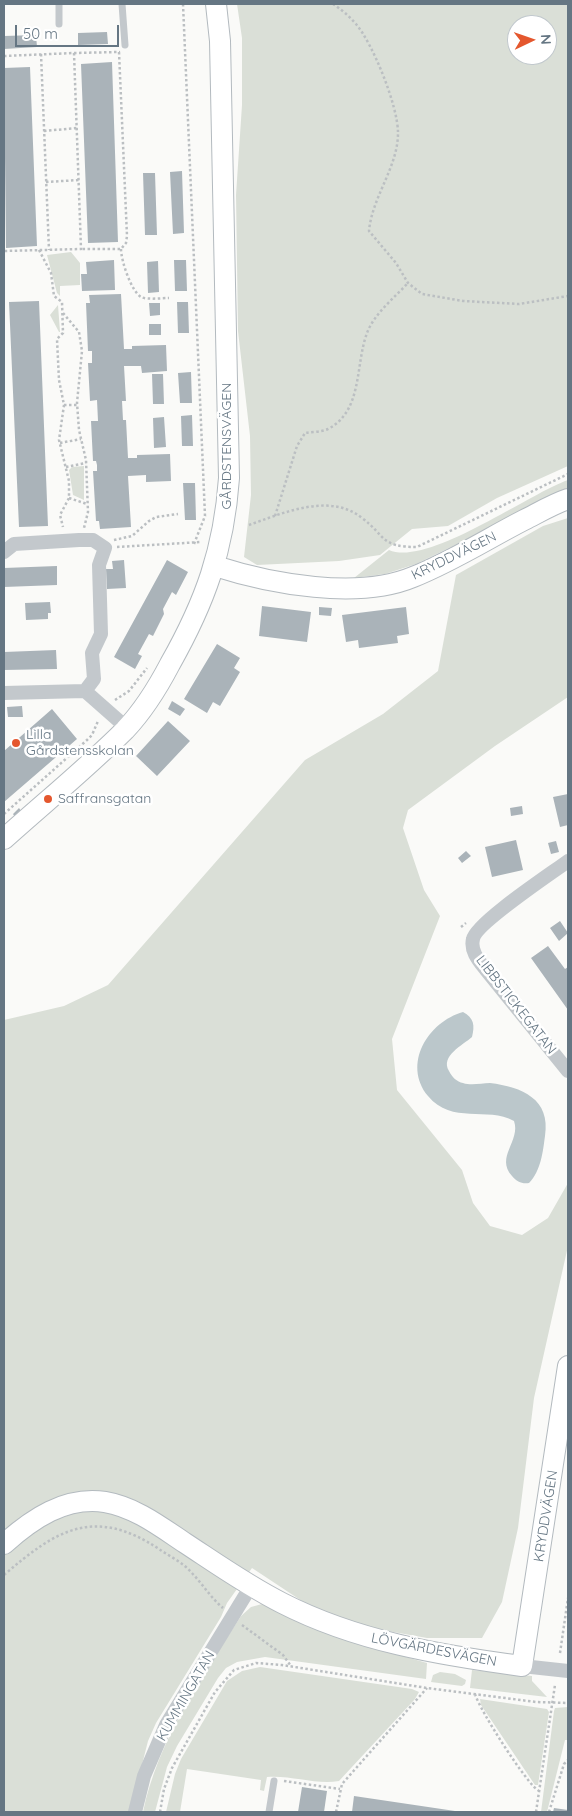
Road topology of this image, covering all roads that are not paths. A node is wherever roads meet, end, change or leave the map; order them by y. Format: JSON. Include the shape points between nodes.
{"nodes":[{"id":1,"x":59,"y":4,"type":"edge"},
{"id":2,"x":122,"y":4,"type":"edge"},
{"id":3,"x":216,"y":4,"type":"edge"},
{"id":4,"x":59,"y":24,"type":"dead end"},
{"id":5,"x":125,"y":45,"type":"dead end"},
{"id":6,"x":568,"y":498,"type":"edge"},
{"id":7,"x":4,"y":552,"type":"edge"},
{"id":8,"x":215,"y":566,"type":"junction"},
{"id":9,"x":85,"y":691,"type":"junction"},
{"id":10,"x":4,"y":693,"type":"edge"},
{"id":11,"x":127,"y":728,"type":"junction"},
{"id":12,"x":4,"y":838,"type":"edge"},
{"id":13,"x":568,"y":861,"type":"edge"},
{"id":14,"x":568,"y":1071,"type":"edge"},
{"id":15,"x":568,"y":1366,"type":"edge"},
{"id":16,"x":4,"y":1544,"type":"edge"},
{"id":17,"x":251,"y":1586,"type":"junction"},
{"id":18,"x":522,"y":1666,"type":"junction"},
{"id":19,"x":568,"y":1671,"type":"edge"},
{"id":20,"x":274,"y":1781,"type":"road end"},
{"id":21,"x":135,"y":1812,"type":"edge"},
{"id":22,"x":269,"y":1812,"type":"edge"}],
"edges":[{"from":1,"to":4,"type":"lane"},
{"from":2,"to":5,"type":"lane"},
{"from":3,"to":8,"type":"street","name":"GÅRDSTENSVÄGEN","via":[[220,41],[229,478],[227,515]]},
{"from":6,"to":8,"type":"street","name":"KRYDDVÄGEN","via":[[411,578],[374,587],[312,586]]},
{"from":7,"to":9,"type":"street","via":[[14,544],[80,540],[93,540],[105,548],[99,566],[101,634],[92,653],[94,679]]},
{"from":8,"to":11,"type":"street","name":"GÅRDSTENSVÄGEN","via":[[189,630],[157,688]]},
{"from":9,"to":10,"type":"street"},
{"from":9,"to":11,"type":"street","via":[[111,705]]},
{"from":11,"to":12,"type":"street","name":"GÅRDSTENSVÄGEN"},
{"from":13,"to":14,"type":"street","name":"LIBBSTICKEGATAN","via":[[488,921],[472,940],[475,955]]},
{"from":15,"to":18,"type":"street","name":"KRYDDVÄGEN"},
{"from":16,"to":17,"type":"street","name":"LÖVGÄRDESVÄGEN","via":[[26,1524],[51,1510],[70,1504],[104,1502],[144,1517]]},
{"from":17,"to":18,"type":"street","name":"LÖVGÄRDESVÄGEN","via":[[311,1616],[370,1637],[440,1654]]},
{"from":17,"to":21,"type":"street","name":"KUMMINGATAN","via":[[166,1725],[144,1776]]},
{"from":18,"to":19,"type":"street","name":"LÖVGÄRDESVÄGEN"},
{"from":20,"to":22,"type":"lane"}]}
